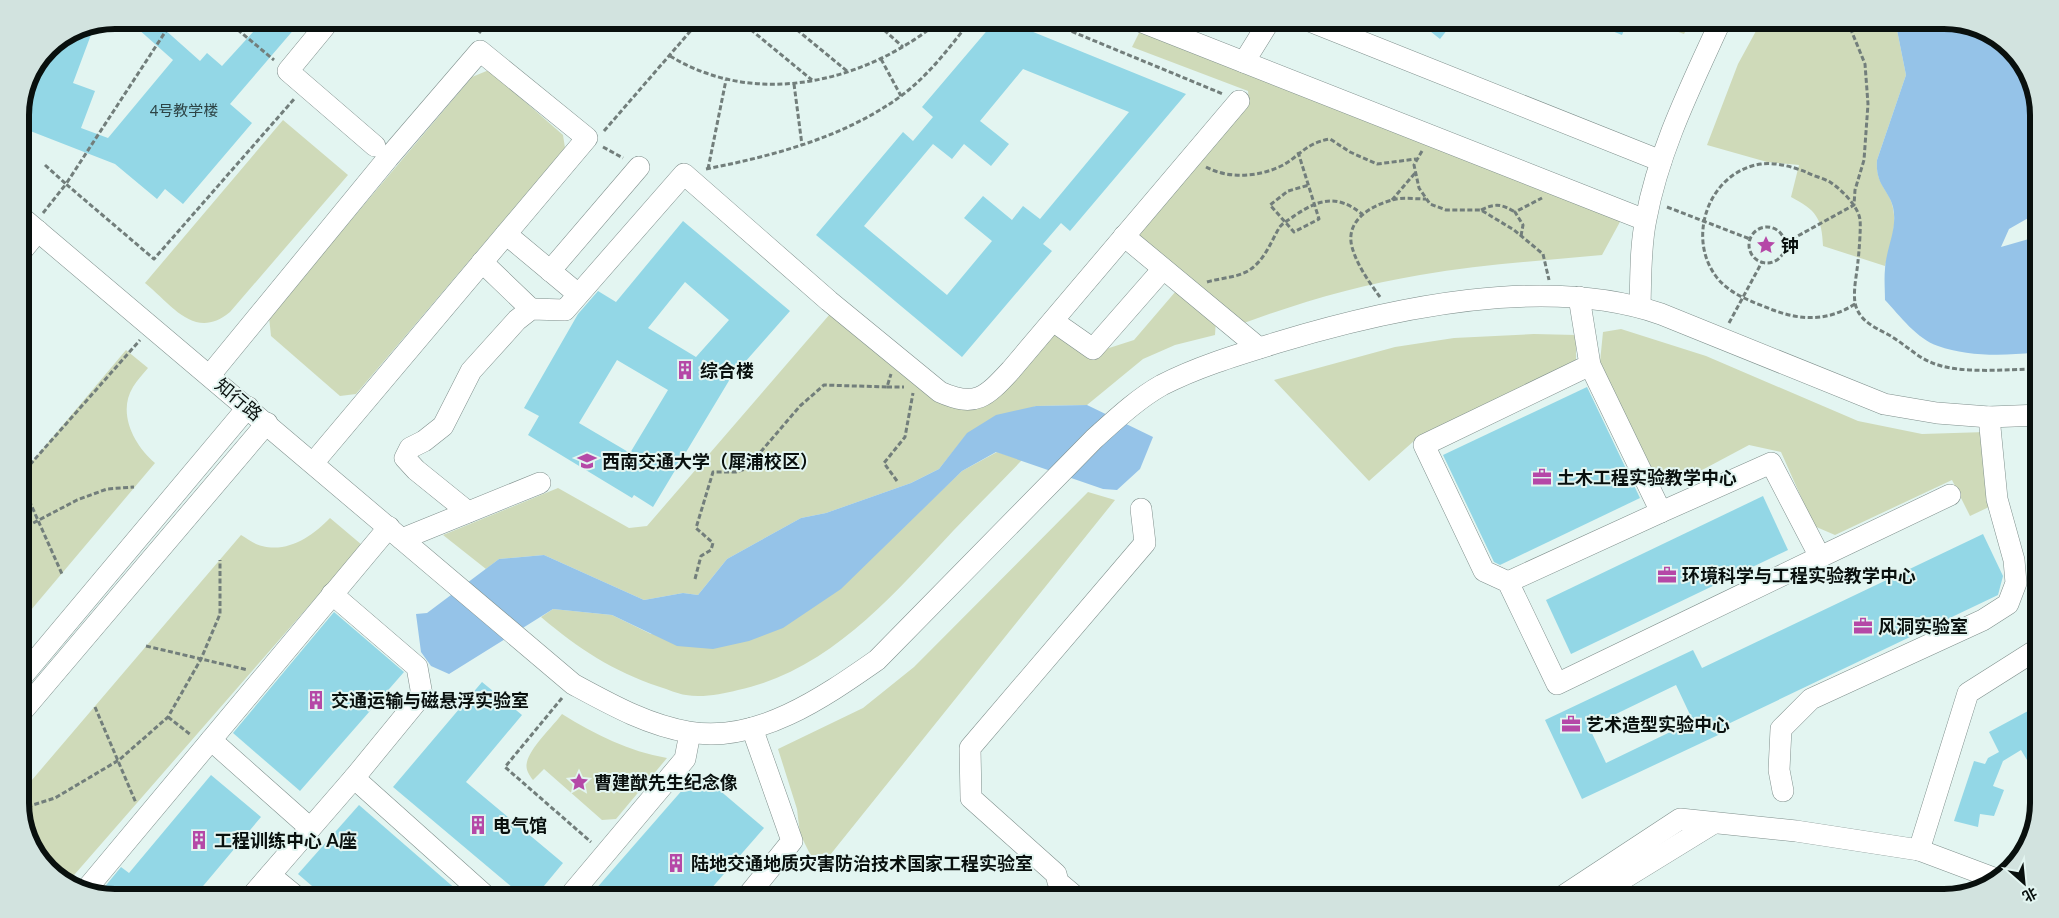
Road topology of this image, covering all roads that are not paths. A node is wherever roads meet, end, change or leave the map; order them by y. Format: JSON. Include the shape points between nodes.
{"nodes":[{"id":1,"x":323,"y":29,"type":"edge"},
{"id":2,"x":1175,"y":29,"type":"edge"},
{"id":3,"x":1264,"y":29,"type":"edge"},
{"id":4,"x":1330,"y":29,"type":"edge"},
{"id":5,"x":1717,"y":29,"type":"edge"},
{"id":6,"x":1244,"y":62,"type":"junction"},
{"id":7,"x":1239,"y":101,"type":"road end"},
{"id":8,"x":375,"y":146,"type":"dead end"},
{"id":9,"x":1661,"y":161,"type":"junction"},
{"id":10,"x":639,"y":167,"type":"road end"},
{"id":11,"x":1648,"y":211,"type":"junction"},
{"id":12,"x":30,"y":225,"type":"edge"},
{"id":13,"x":506,"y":234,"type":"junction"},
{"id":14,"x":1124,"y":236,"type":"junction"},
{"id":15,"x":482,"y":262,"type":"junction"},
{"id":16,"x":1163,"y":269,"type":"junction"},
{"id":17,"x":550,"y":271,"type":"junction"},
{"id":18,"x":578,"y":294,"type":"junction"},
{"id":19,"x":1579,"y":297,"type":"junction"},
{"id":20,"x":1640,"y":306,"type":"junction"},
{"id":21,"x":531,"y":309,"type":"junction"},
{"id":22,"x":1053,"y":321,"type":"junction"},
{"id":23,"x":1259,"y":348,"type":"junction"},
{"id":24,"x":1590,"y":365,"type":"junction"},
{"id":25,"x":210,"y":375,"type":"junction"},
{"id":26,"x":248,"y":407,"type":"junction"},
{"id":27,"x":2030,"y":415,"type":"edge"},
{"id":28,"x":1989,"y":417,"type":"junction"},
{"id":29,"x":267,"y":423,"type":"junction"},
{"id":30,"x":314,"y":462,"type":"junction"},
{"id":31,"x":540,"y":483,"type":"dead end"},
{"id":32,"x":1950,"y":495,"type":"dead end"},
{"id":33,"x":1141,"y":509,"type":"dead end"},
{"id":34,"x":468,"y":512,"type":"junction"},
{"id":35,"x":1661,"y":512,"type":"junction"},
{"id":36,"x":395,"y":533,"type":"junction"},
{"id":37,"x":1820,"y":557,"type":"junction"},
{"id":38,"x":1508,"y":582,"type":"junction"},
{"id":39,"x":332,"y":594,"type":"junction"},
{"id":40,"x":2030,"y":654,"type":"edge"},
{"id":41,"x":29,"y":669,"type":"edge"},
{"id":42,"x":29,"y":703,"type":"edge"},
{"id":43,"x":752,"y":728,"type":"junction"},
{"id":44,"x":690,"y":733,"type":"junction"},
{"id":45,"x":208,"y":743,"type":"junction"},
{"id":46,"x":354,"y":778,"type":"junction"},
{"id":47,"x":1783,"y":791,"type":"dead end"},
{"id":48,"x":1714,"y":823,"type":"junction"},
{"id":49,"x":310,"y":828,"type":"junction"},
{"id":50,"x":1919,"y":850,"type":"junction"},
{"id":51,"x":270,"y":875,"type":"junction"},
{"id":52,"x":1989,"y":876,"type":"edge"},
{"id":53,"x":90,"y":885,"type":"edge"},
{"id":54,"x":258,"y":889,"type":"edge"},
{"id":55,"x":287,"y":889,"type":"edge"},
{"id":56,"x":478,"y":889,"type":"edge"},
{"id":57,"x":575,"y":889,"type":"edge"},
{"id":58,"x":753,"y":889,"type":"edge"},
{"id":59,"x":1066,"y":889,"type":"edge"},
{"id":60,"x":1574,"y":889,"type":"edge"},
{"id":61,"x":1607,"y":889,"type":"edge"}],
"edges":[{"from":1,"to":8,"type":"street","via":[[288,71]]},
{"from":2,"to":6,"type":"street"},
{"from":3,"to":6,"type":"street"},
{"from":4,"to":9,"type":"street"},
{"from":5,"to":9,"type":"street","via":[[1683,102]]},
{"from":6,"to":11,"type":"street","via":[[1563,188]]},
{"from":7,"to":14,"type":"street"},
{"from":9,"to":11,"type":"street"},
{"from":10,"to":17,"type":"street"},
{"from":11,"to":20,"type":"street"},
{"from":12,"to":25,"type":"street","name":"知行路"},
{"from":13,"to":15,"type":"street"},
{"from":13,"to":17,"type":"street"},
{"from":13,"to":25,"type":"street","via":[[587,138],[480,51]]},
{"from":14,"to":16,"type":"street"},
{"from":14,"to":22,"type":"street"},
{"from":15,"to":21,"type":"street"},
{"from":15,"to":30,"type":"street"},
{"from":16,"to":22,"type":"street","via":[[1093,350]]},
{"from":16,"to":23,"type":"street"},
{"from":17,"to":18,"type":"street"},
{"from":18,"to":21,"type":"street","via":[[565,310]]},
{"from":18,"to":22,"type":"street","via":[[684,174],[829,301],[940,392],[958,400],[976,399],[991,391]]},
{"from":19,"to":20,"type":"street","name":"知行路"},
{"from":19,"to":23,"type":"street","name":"知行路","via":[[1480,298],[1342,323]]},
{"from":19,"to":24,"type":"street"},
{"from":20,"to":28,"type":"street","name":"知行路","via":[[1884,404]]},
{"from":21,"to":34,"type":"street","via":[[516,320],[471,371],[443,426],[410,448],[405,458]]},
{"from":23,"to":43,"type":"street","name":"知行路","via":[[1161,386],[1132,406],[1054,477],[877,660],[838,687],[784,716]]},
{"from":24,"to":35,"type":"street"},
{"from":24,"to":38,"type":"street","via":[[1424,445],[1484,571]]},
{"from":25,"to":26,"type":"street","name":"知行路"},
{"from":26,"to":29,"type":"street","name":"知行路"},
{"from":26,"to":41,"type":"street"},
{"from":27,"to":28,"type":"street","name":"知行路"},
{"from":28,"to":47,"type":"street","via":[[1997,499],[2014,560],[2016,583],[2008,604],[1983,620],[1811,699],[1782,729],[1780,770]]},
{"from":29,"to":30,"type":"street","name":"知行路"},
{"from":29,"to":42,"type":"street"},
{"from":30,"to":36,"type":"street","name":"知行路"},
{"from":31,"to":34,"type":"street"},
{"from":32,"to":37,"type":"street"},
{"from":33,"to":59,"type":"street","via":[[1145,543],[970,748],[971,798],[1056,874],[1058,882]]},
{"from":34,"to":36,"type":"street"},
{"from":35,"to":37,"type":"street","via":[[1770,463]]},
{"from":35,"to":38,"type":"street"},
{"from":36,"to":39,"type":"street"},
{"from":36,"to":44,"type":"street","name":"知行路","via":[[573,684],[631,715]]},
{"from":37,"to":38,"type":"street","via":[[1557,684]]},
{"from":39,"to":45,"type":"street"},
{"from":39,"to":46,"type":"street","via":[[417,667],[422,696]]},
{"from":40,"to":50,"type":"street","via":[[1968,693]]},
{"from":43,"to":44,"type":"street","name":"知行路","via":[[723,733]]},
{"from":43,"to":58,"type":"street","via":[[792,841]]},
{"from":44,"to":57,"type":"street","via":[[685,759]]},
{"from":45,"to":49,"type":"street"},
{"from":45,"to":53,"type":"street"},
{"from":46,"to":49,"type":"street"},
{"from":46,"to":56,"type":"street"},
{"from":48,"to":50,"type":"street","via":[[1796,831]]},
{"from":48,"to":60,"type":"street","via":[[1680,819]]},
{"from":48,"to":61,"type":"street"},
{"from":49,"to":51,"type":"street"},
{"from":50,"to":52,"type":"street"},
{"from":51,"to":54,"type":"street"},
{"from":51,"to":55,"type":"street"}]}
